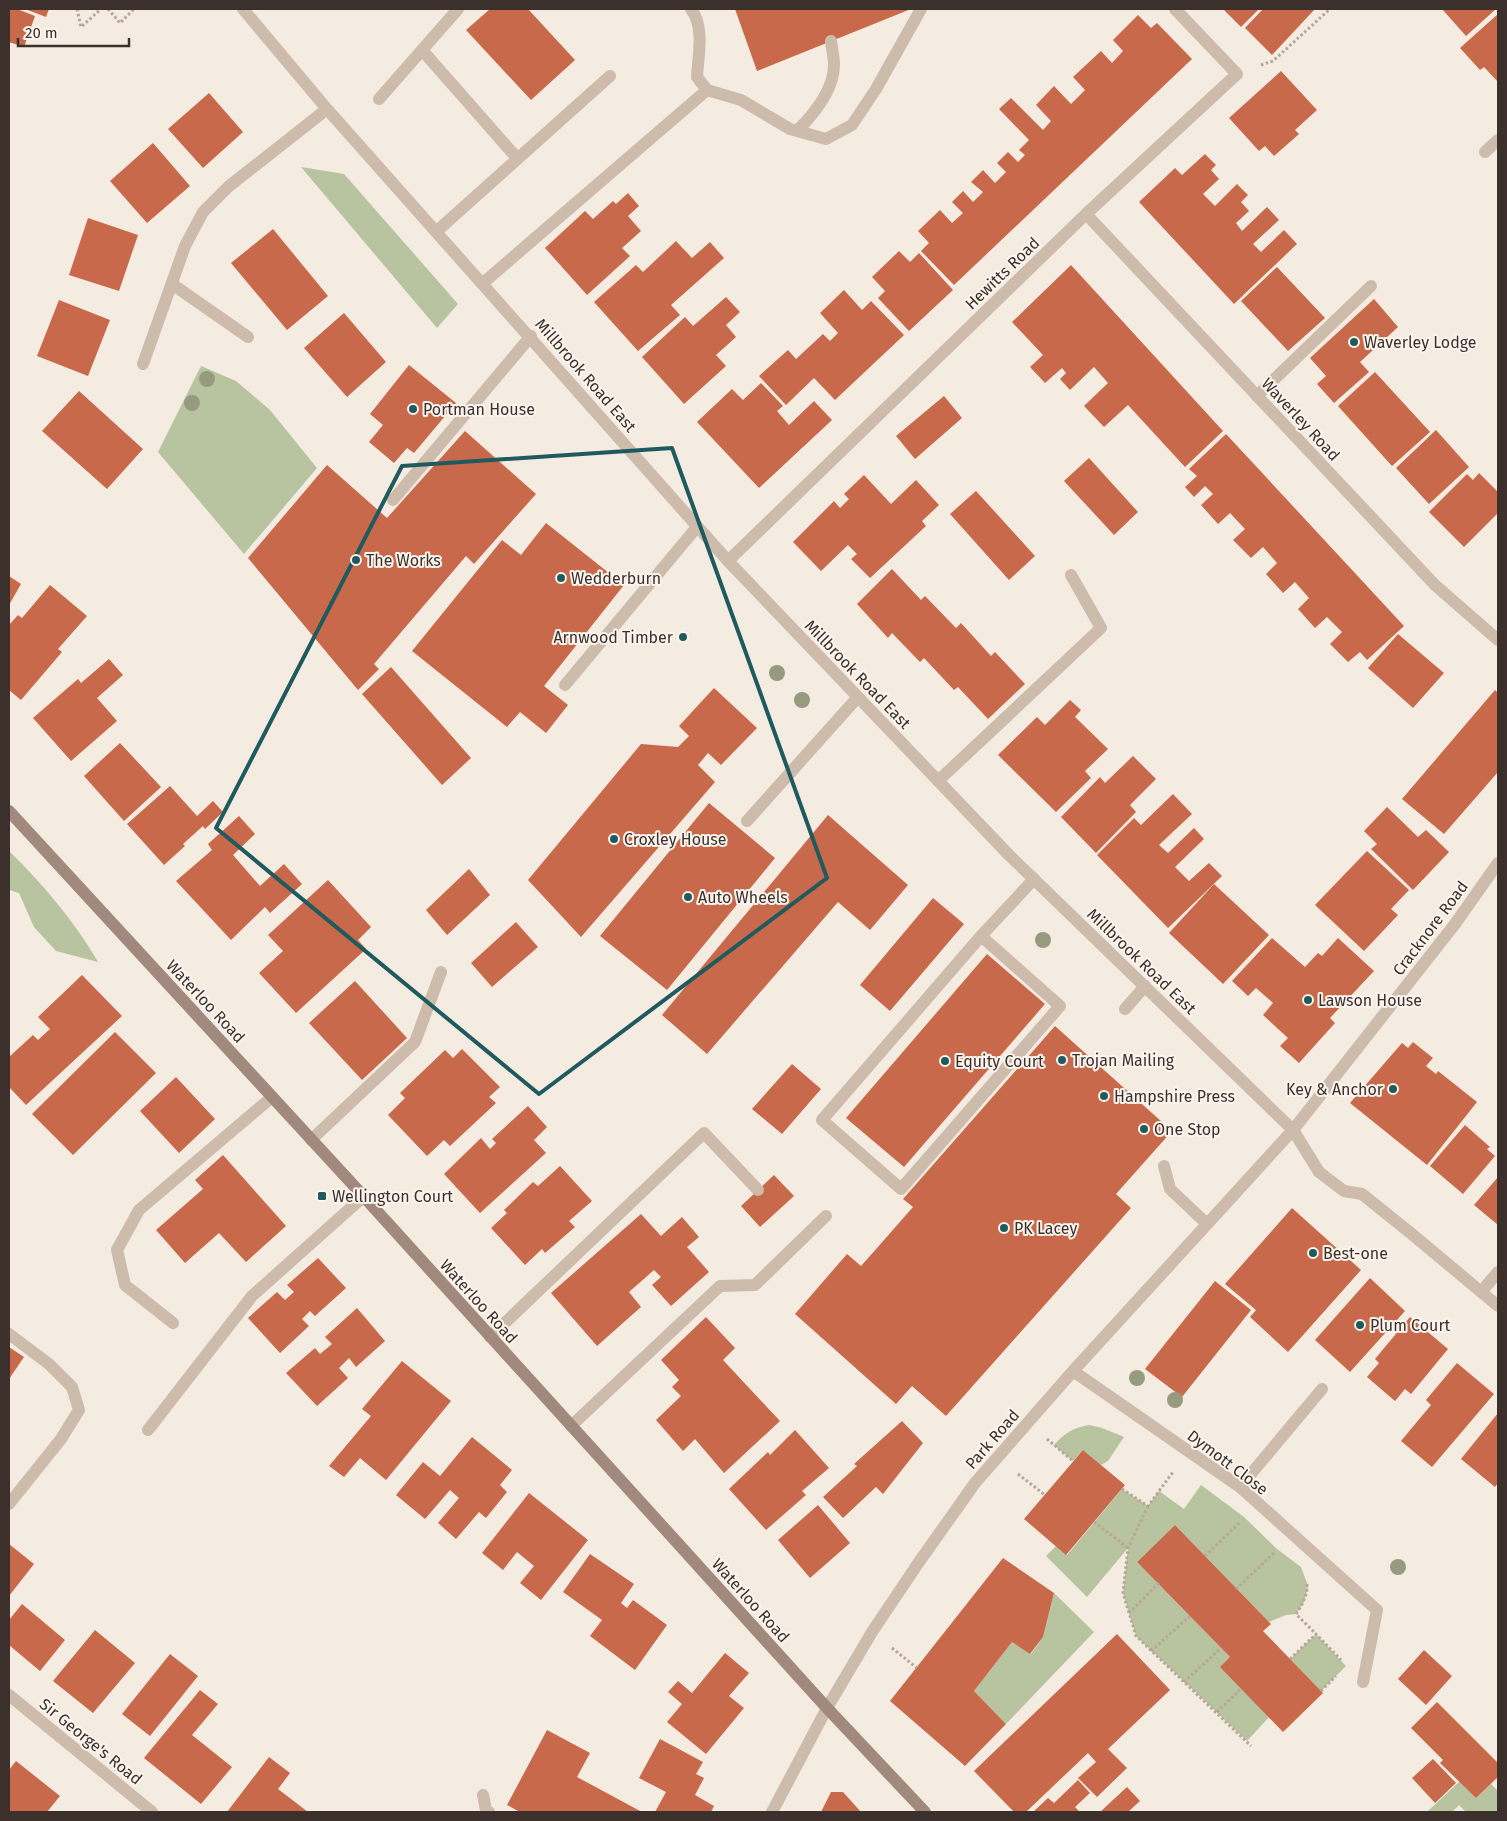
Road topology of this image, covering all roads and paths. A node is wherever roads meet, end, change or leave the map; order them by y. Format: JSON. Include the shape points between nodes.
{"nodes":[{"id":1,"x":78,"y":9,"type":"edge"},
{"id":2,"x":101,"y":9,"type":"edge"},
{"id":3,"x":108,"y":9,"type":"edge"},
{"id":4,"x":134,"y":9,"type":"edge"},
{"id":5,"x":243,"y":9,"type":"edge"},
{"id":6,"x":458,"y":9,"type":"edge"},
{"id":7,"x":691,"y":9,"type":"edge"},
{"id":8,"x":921,"y":9,"type":"edge"},
{"id":9,"x":1175,"y":9,"type":"edge"},
{"id":10,"x":1330,"y":9,"type":"edge"},
{"id":11,"x":831,"y":42,"type":"dead end"},
{"id":12,"x":422,"y":50,"type":"junction"},
{"id":13,"x":1237,"y":74,"type":"junction"},
{"id":14,"x":610,"y":76,"type":"dead end"},
{"id":15,"x":707,"y":90,"type":"junction"},
{"id":16,"x":379,"y":99,"type":"dead end"},
{"id":17,"x":327,"y":109,"type":"junction"},
{"id":18,"x":797,"y":131,"type":"junction"},
{"id":19,"x":1498,"y":140,"type":"edge"},
{"id":20,"x":1485,"y":152,"type":"dead end"},
{"id":21,"x":517,"y":158,"type":"junction"},
{"id":22,"x":1086,"y":214,"type":"junction"},
{"id":23,"x":437,"y":231,"type":"junction"},
{"id":24,"x":484,"y":283,"type":"junction"},
{"id":25,"x":172,"y":284,"type":"junction"},
{"id":26,"x":1371,"y":286,"type":"dead end"},
{"id":27,"x":530,"y":336,"type":"junction"},
{"id":28,"x":248,"y":337,"type":"dead end"},
{"id":29,"x":143,"y":364,"type":"dead end"},
{"id":30,"x":1257,"y":396,"type":"junction"},
{"id":31,"x":393,"y":500,"type":"dead end"},
{"id":32,"x":697,"y":527,"type":"junction"},
{"id":33,"x":728,"y":561,"type":"junction"},
{"id":34,"x":1071,"y":575,"type":"dead end"},
{"id":35,"x":1498,"y":640,"type":"edge"},
{"id":36,"x":565,"y":685,"type":"dead end"},
{"id":37,"x":858,"y":697,"type":"junction"},
{"id":38,"x":938,"y":781,"type":"junction"},
{"id":39,"x":9,"y":811,"type":"edge"},
{"id":40,"x":747,"y":821,"type":"dead end"},
{"id":41,"x":1498,"y":863,"type":"edge"},
{"id":42,"x":1034,"y":879,"type":"junction"},
{"id":43,"x":981,"y":936,"type":"junction"},
{"id":44,"x":441,"y":972,"type":"dead end"},
{"id":45,"x":1145,"y":986,"type":"junction"},
{"id":46,"x":1125,"y":1009,"type":"dead end"},
{"id":47,"x":272,"y":1097,"type":"junction"},
{"id":48,"x":1293,"y":1130,"type":"junction"},
{"id":49,"x":311,"y":1140,"type":"junction"},
{"id":50,"x":1164,"y":1166,"type":"dead end"},
{"id":51,"x":758,"y":1190,"type":"dead end"},
{"id":52,"x":363,"y":1196,"type":"junction"},
{"id":53,"x":826,"y":1216,"type":"dead end"},
{"id":54,"x":1206,"y":1224,"type":"junction"},
{"id":55,"x":1498,"y":1272,"type":"edge"},
{"id":56,"x":1480,"y":1292,"type":"junction"},
{"id":57,"x":1498,"y":1306,"type":"edge"},
{"id":58,"x":174,"y":1323,"type":"dead end"},
{"id":59,"x":9,"y":1334,"type":"edge"},
{"id":60,"x":490,"y":1337,"type":"junction"},
{"id":61,"x":1073,"y":1371,"type":"junction"},
{"id":62,"x":1322,"y":1390,"type":"dead end"},
{"id":63,"x":1027,"y":1424,"type":"junction"},
{"id":64,"x":571,"y":1426,"type":"junction"},
{"id":65,"x":148,"y":1430,"type":"dead end"},
{"id":66,"x":1188,"y":1451,"type":"junction"},
{"id":67,"x":997,"y":1458,"type":"junction"},
{"id":68,"x":1073,"y":1461,"type":"dead end"},
{"id":69,"x":1240,"y":1487,"type":"junction"},
{"id":70,"x":1122,"y":1489,"type":"dead end"},
{"id":71,"x":1045,"y":1495,"type":"dead end"},
{"id":72,"x":9,"y":1504,"type":"edge"},
{"id":73,"x":1258,"y":1504,"type":"junction"},
{"id":74,"x":1148,"y":1506,"type":"junction"},
{"id":75,"x":1094,"y":1522,"type":"dead end"},
{"id":76,"x":1292,"y":1535,"type":"junction"},
{"id":77,"x":1128,"y":1548,"type":"junction"},
{"id":78,"x":1205,"y":1556,"type":"dead end"},
{"id":79,"x":1306,"y":1580,"type":"dead end"},
{"id":80,"x":1158,"y":1583,"type":"dead end"},
{"id":81,"x":1236,"y":1589,"type":"dead end"},
{"id":82,"x":1129,"y":1613,"type":"junction"},
{"id":83,"x":1190,"y":1616,"type":"dead end"},
{"id":84,"x":1316,"y":1634,"type":"junction"},
{"id":85,"x":1221,"y":1648,"type":"dead end"},
{"id":86,"x":1151,"y":1650,"type":"junction"},
{"id":87,"x":1290,"y":1659,"type":"dead end"},
{"id":88,"x":1346,"y":1666,"type":"dead end"},
{"id":89,"x":1184,"y":1682,"type":"junction"},
{"id":90,"x":1363,"y":1682,"type":"dead end"},
{"id":91,"x":1241,"y":1689,"type":"dead end"},
{"id":92,"x":9,"y":1695,"type":"edge"},
{"id":93,"x":827,"y":1708,"type":"junction"},
{"id":94,"x":1217,"y":1712,"type":"junction"},
{"id":95,"x":1251,"y":1746,"type":"dead end"},
{"id":96,"x":483,"y":1795,"type":"dead end"},
{"id":97,"x":152,"y":1812,"type":"edge"},
{"id":98,"x":489,"y":1812,"type":"edge"},
{"id":99,"x":772,"y":1812,"type":"edge"},
{"id":100,"x":925,"y":1812,"type":"edge"}],
"edges":[{"from":1,"to":2,"type":"path","via":[[81,27]]},
{"from":3,"to":4,"type":"path","via":[[120,23]]},
{"from":5,"to":17,"type":"street","name":"Millbrook Road East"},
{"from":6,"to":12,"type":"street"},
{"from":7,"to":15,"type":"street","via":[[700,38],[697,77]]},
{"from":8,"to":18,"type":"street","via":[[852,125],[826,139]]},
{"from":9,"to":13,"type":"street"},
{"from":10,"to":13,"type":"path","via":[[1272,61]]},
{"from":11,"to":18,"type":"street","via":[[834,64],[831,85]]},
{"from":12,"to":16,"type":"street"},
{"from":12,"to":21,"type":"street"},
{"from":13,"to":22,"type":"street","name":"Hewitts Road"},
{"from":14,"to":21,"type":"street"},
{"from":15,"to":18,"type":"street","via":[[742,100]]},
{"from":15,"to":24,"type":"street"},
{"from":17,"to":23,"type":"street","name":"Millbrook Road East"},
{"from":17,"to":25,"type":"street","via":[[228,187],[203,212],[185,246]]},
{"from":19,"to":20,"type":"street"},
{"from":21,"to":23,"type":"street"},
{"from":22,"to":30,"type":"street","name":"Waverley Road"},
{"from":22,"to":33,"type":"street","name":"Hewitts Road"},
{"from":23,"to":24,"type":"street","name":"Millbrook Road East"},
{"from":24,"to":27,"type":"street","name":"Millbrook Road East"},
{"from":25,"to":28,"type":"street"},
{"from":25,"to":29,"type":"street"},
{"from":26,"to":30,"type":"street"},
{"from":27,"to":31,"type":"street"},
{"from":27,"to":32,"type":"street","name":"Millbrook Road East"},
{"from":30,"to":35,"type":"street","name":"Waverley Road","via":[[1435,585]]},
{"from":32,"to":33,"type":"street","name":"Millbrook Road East"},
{"from":32,"to":36,"type":"street"},
{"from":33,"to":37,"type":"street","name":"Millbrook Road East"},
{"from":34,"to":38,"type":"street","via":[[1102,628]]},
{"from":37,"to":38,"type":"street","name":"Millbrook Road East"},
{"from":37,"to":40,"type":"street"},
{"from":38,"to":42,"type":"street","name":"Millbrook Road East"},
{"from":39,"to":47,"type":"street","name":"Waterloo Road"},
{"from":41,"to":48,"type":"street","name":"Cracknore Road","via":[[1455,924]]},
{"from":42,"to":43,"type":"street"},
{"from":42,"to":45,"type":"street","name":"Millbrook Road East"},
{"from":43,"to":43,"type":"street","via":[[822,1120],[901,1189],[1060,1006]]},
{"from":44,"to":49,"type":"street","via":[[415,1042]]},
{"from":45,"to":46,"type":"street"},
{"from":45,"to":48,"type":"street","name":"Millbrook Road East"},
{"from":47,"to":49,"type":"street","name":"Waterloo Road"},
{"from":47,"to":58,"type":"street","via":[[139,1210],[118,1250],[125,1285]]},
{"from":48,"to":54,"type":"street","name":"Park Road"},
{"from":48,"to":56,"type":"street","name":"Millbrook Road East","via":[[1319,1172],[1344,1191],[1362,1194]]},
{"from":49,"to":52,"type":"street","name":"Waterloo Road"},
{"from":50,"to":54,"type":"street","via":[[1170,1189]]},
{"from":51,"to":60,"type":"street","via":[[704,1134]]},
{"from":52,"to":60,"type":"street","name":"Waterloo Road"},
{"from":52,"to":65,"type":"street","via":[[252,1296]]},
{"from":53,"to":64,"type":"street","via":[[755,1285],[720,1286]]},
{"from":54,"to":61,"type":"street","name":"Park Road"},
{"from":55,"to":56,"type":"street"},
{"from":56,"to":57,"type":"street","name":"Millbrook Road East"},
{"from":59,"to":72,"type":"street","via":[[49,1364],[72,1387],[79,1410],[61,1439]]},
{"from":60,"to":64,"type":"street","name":"Waterloo Road"},
{"from":61,"to":63,"type":"street","name":"Park Road"},
{"from":61,"to":66,"type":"street","name":"Dymott Close"},
{"from":62,"to":69,"type":"street"},
{"from":63,"to":67,"type":"street","name":"Park Road"},
{"from":63,"to":68,"type":"path"},
{"from":64,"to":93,"type":"street","name":"Waterloo Road"},
{"from":66,"to":69,"type":"street","name":"Dymott Close"},
{"from":66,"to":74,"type":"path"},
{"from":67,"to":71,"type":"path"},
{"from":67,"to":93,"type":"street","name":"Park Road","via":[[975,1483],[919,1562]]},
{"from":69,"to":73,"type":"street","name":"Dymott Close"},
{"from":70,"to":74,"type":"path"},
{"from":73,"to":76,"type":"street","name":"Dymott Close"},
{"from":73,"to":78,"type":"path"},
{"from":74,"to":77,"type":"path"},
{"from":75,"to":77,"type":"path"},
{"from":76,"to":81,"type":"path"},
{"from":76,"to":90,"type":"street","name":"Dymott Close","via":[[1377,1610]]},
{"from":77,"to":82,"type":"path","via":[[1123,1593]]},
{"from":79,"to":84,"type":"path","via":[[1308,1586],[1304,1602],[1296,1614]]},
{"from":80,"to":82,"type":"path"},
{"from":82,"to":86,"type":"path","via":[[1136,1636]]},
{"from":83,"to":86,"type":"path"},
{"from":84,"to":87,"type":"path"},
{"from":84,"to":88,"type":"path"},
{"from":85,"to":89,"type":"path"},
{"from":86,"to":89,"type":"path"},
{"from":89,"to":94,"type":"path"},
{"from":91,"to":94,"type":"path"},
{"from":92,"to":97,"type":"street","name":"Sir George's Road"},
{"from":93,"to":99,"type":"street","name":"Park Road"},
{"from":93,"to":100,"type":"street","name":"Waterloo Road"},
{"from":94,"to":95,"type":"path"},
{"from":96,"to":98,"type":"street"}]}
